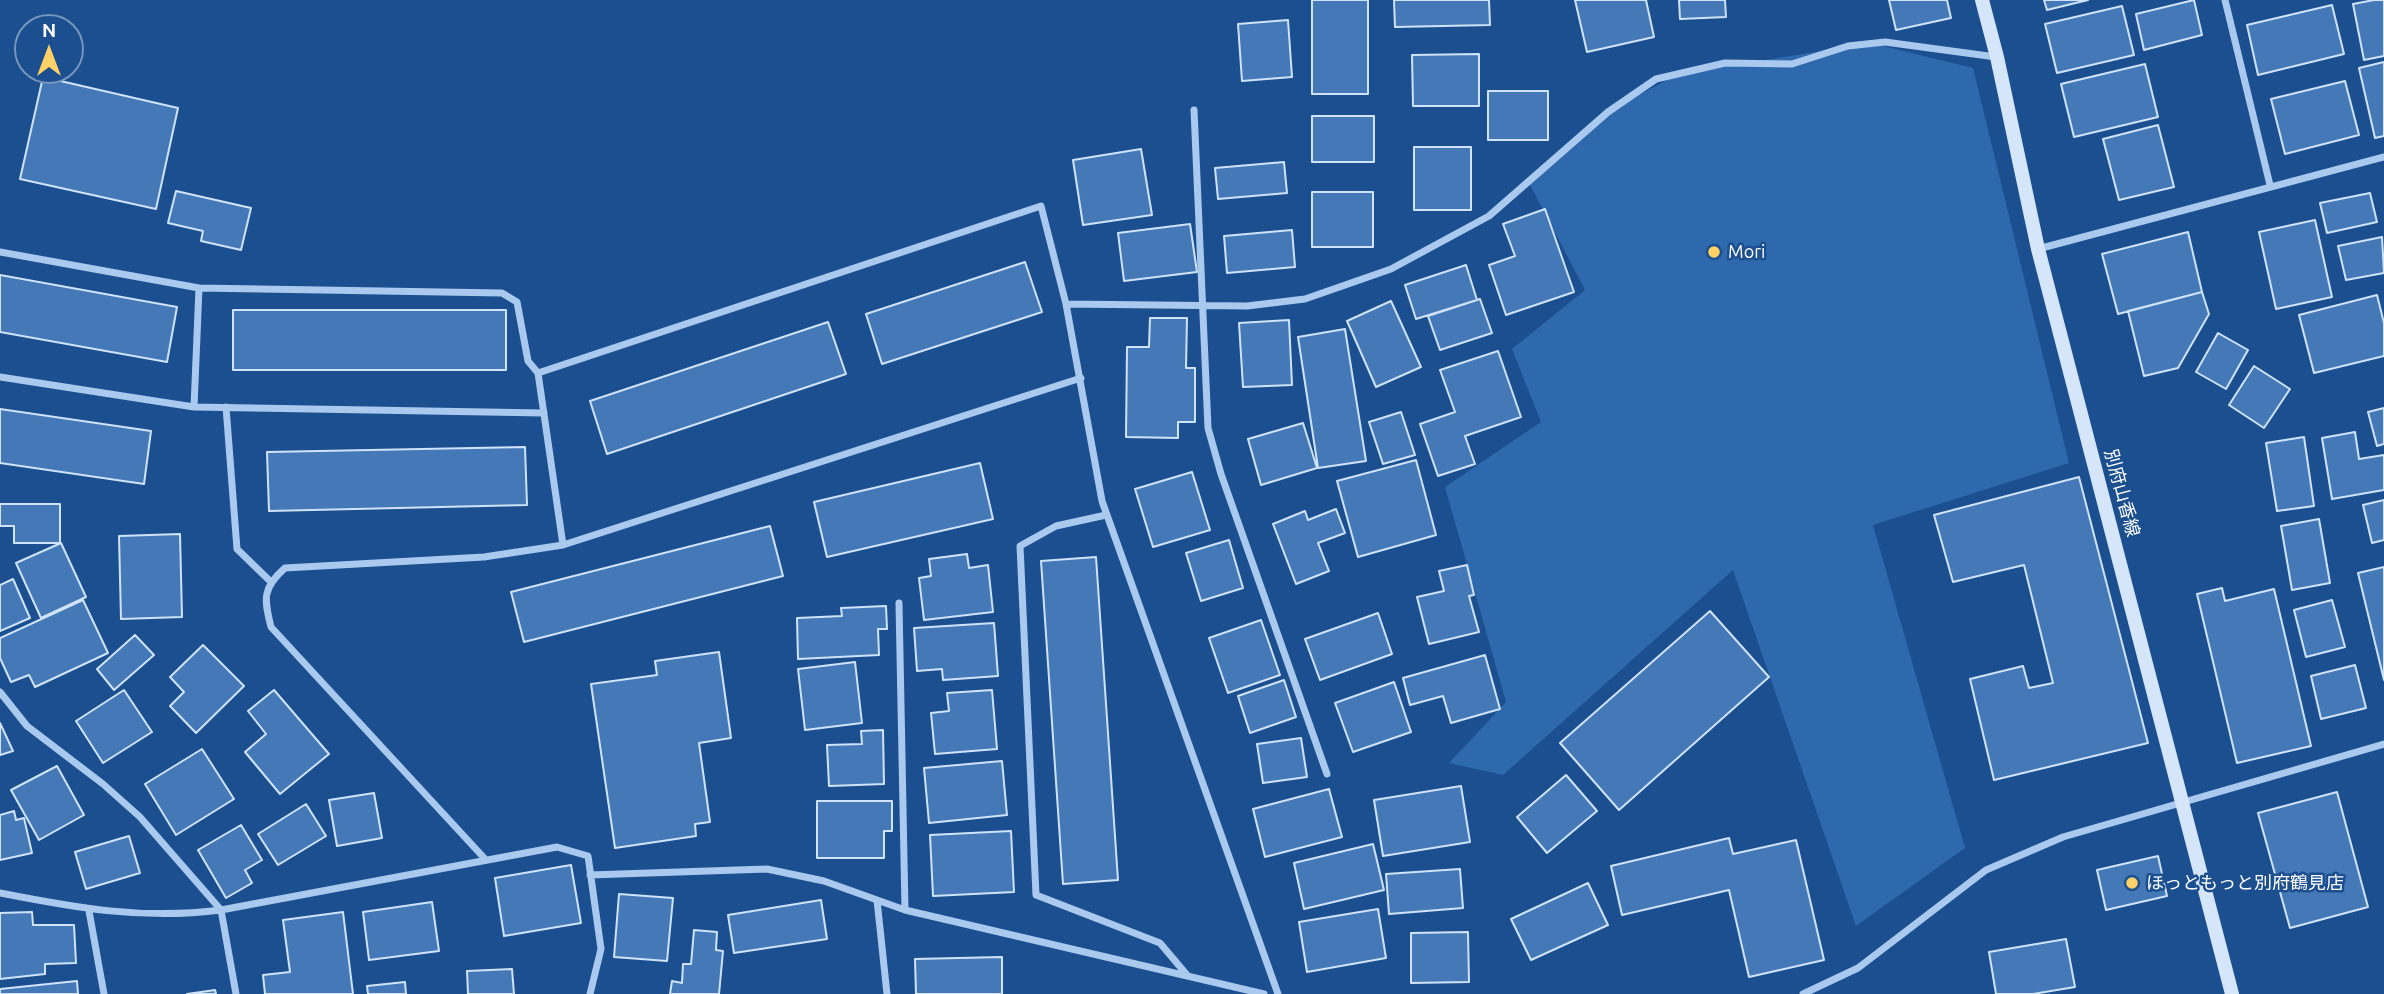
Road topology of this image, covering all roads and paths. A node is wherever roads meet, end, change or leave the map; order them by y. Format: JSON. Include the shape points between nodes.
{"nodes":[{"id":1,"x":1982,"y":0,"type":"edge"},
{"id":2,"x":2225,"y":0,"type":"edge"},
{"id":3,"x":1997,"y":57,"type":"junction"},
{"id":4,"x":1194,"y":110,"type":"dead end"},
{"id":5,"x":2384,"y":157,"type":"edge"},
{"id":6,"x":2270,"y":185,"type":"junction"},
{"id":7,"x":2038,"y":249,"type":"junction"},
{"id":8,"x":0,"y":252,"type":"edge"},
{"id":9,"x":199,"y":288,"type":"junction"},
{"id":10,"x":1066,"y":304,"type":"junction"},
{"id":11,"x":1205,"y":306,"type":"junction"},
{"id":12,"x":538,"y":373,"type":"junction"},
{"id":13,"x":0,"y":377,"type":"edge"},
{"id":14,"x":1081,"y":378,"type":"junction"},
{"id":15,"x":194,"y":407,"type":"junction"},
{"id":16,"x":226,"y":407,"type":"junction"},
{"id":17,"x":544,"y":413,"type":"junction"},
{"id":18,"x":1106,"y":514,"type":"junction"},
{"id":19,"x":563,"y":545,"type":"junction"},
{"id":20,"x":270,"y":581,"type":"junction"},
{"id":21,"x":899,"y":603,"type":"dead end"},
{"id":22,"x":0,"y":692,"type":"edge"},
{"id":23,"x":2384,"y":744,"type":"edge"},
{"id":24,"x":1327,"y":774,"type":"dead end"},
{"id":25,"x":2183,"y":800,"type":"junction"},
{"id":26,"x":486,"y":860,"type":"junction"},
{"id":27,"x":590,"y":875,"type":"junction"},
{"id":28,"x":0,"y":893,"type":"edge"},
{"id":29,"x":877,"y":900,"type":"junction"},
{"id":30,"x":221,"y":910,"type":"junction"},
{"id":31,"x":905,"y":910,"type":"junction"},
{"id":32,"x":89,"y":911,"type":"junction"},
{"id":33,"x":1187,"y":975,"type":"junction"},
{"id":34,"x":104,"y":994,"type":"edge"},
{"id":35,"x":236,"y":994,"type":"edge"},
{"id":36,"x":590,"y":994,"type":"edge"},
{"id":37,"x":887,"y":994,"type":"edge"},
{"id":38,"x":1264,"y":994,"type":"edge"},
{"id":39,"x":1278,"y":994,"type":"edge"},
{"id":40,"x":1803,"y":994,"type":"edge"},
{"id":41,"x":2232,"y":994,"type":"edge"}],
"edges":[{"from":1,"to":3,"type":"main road","name":"別府山香線"},
{"from":2,"to":6,"type":"street"},
{"from":3,"to":7,"type":"main road","name":"別府山香線"},
{"from":3,"to":11,"type":"street","via":[[1885,42],[1847,46],[1792,64],[1725,63],[1656,79],[1608,112],[1489,216],[1391,269],[1305,299]]},
{"from":4,"to":11,"type":"street"},
{"from":5,"to":6,"type":"street"},
{"from":6,"to":7,"type":"street"},
{"from":7,"to":25,"type":"main road","name":"別府山香線"},
{"from":8,"to":9,"type":"street"},
{"from":9,"to":12,"type":"street","via":[[502,293],[517,302],[528,361]]},
{"from":9,"to":15,"type":"street"},
{"from":10,"to":11,"type":"street"},
{"from":10,"to":12,"type":"street","via":[[1041,206]]},
{"from":10,"to":14,"type":"street"},
{"from":11,"to":24,"type":"street","via":[[1208,428]]},
{"from":12,"to":17,"type":"street"},
{"from":13,"to":15,"type":"street"},
{"from":14,"to":18,"type":"street"},
{"from":14,"to":19,"type":"street"},
{"from":15,"to":16,"type":"street"},
{"from":16,"to":17,"type":"street"},
{"from":16,"to":20,"type":"street","via":[[237,550]]},
{"from":17,"to":19,"type":"street"},
{"from":18,"to":33,"type":"street","via":[[1056,526],[1020,546],[1036,895],[1160,943]]},
{"from":18,"to":39,"type":"street"},
{"from":19,"to":20,"type":"street","via":[[484,557],[285,568]]},
{"from":20,"to":26,"type":"street","via":[[265,603],[271,627]]},
{"from":21,"to":31,"type":"street"},
{"from":22,"to":30,"type":"street","via":[[27,726],[140,817]]},
{"from":23,"to":25,"type":"street"},
{"from":25,"to":40,"type":"street","via":[[2063,837],[1986,870],[1858,968]]},
{"from":25,"to":41,"type":"main road","name":"別府山香線"},
{"from":26,"to":27,"type":"street","via":[[556,847],[587,856]]},
{"from":26,"to":30,"type":"street"},
{"from":27,"to":29,"type":"street","via":[[767,869],[824,881]]},
{"from":27,"to":36,"type":"street","via":[[601,949]]},
{"from":28,"to":32,"type":"street"},
{"from":29,"to":31,"type":"street"},
{"from":29,"to":37,"type":"street"},
{"from":30,"to":32,"type":"street","via":[[174,916]]},
{"from":30,"to":35,"type":"street"},
{"from":31,"to":33,"type":"street"},
{"from":32,"to":34,"type":"street"},
{"from":33,"to":38,"type":"street"}]}
